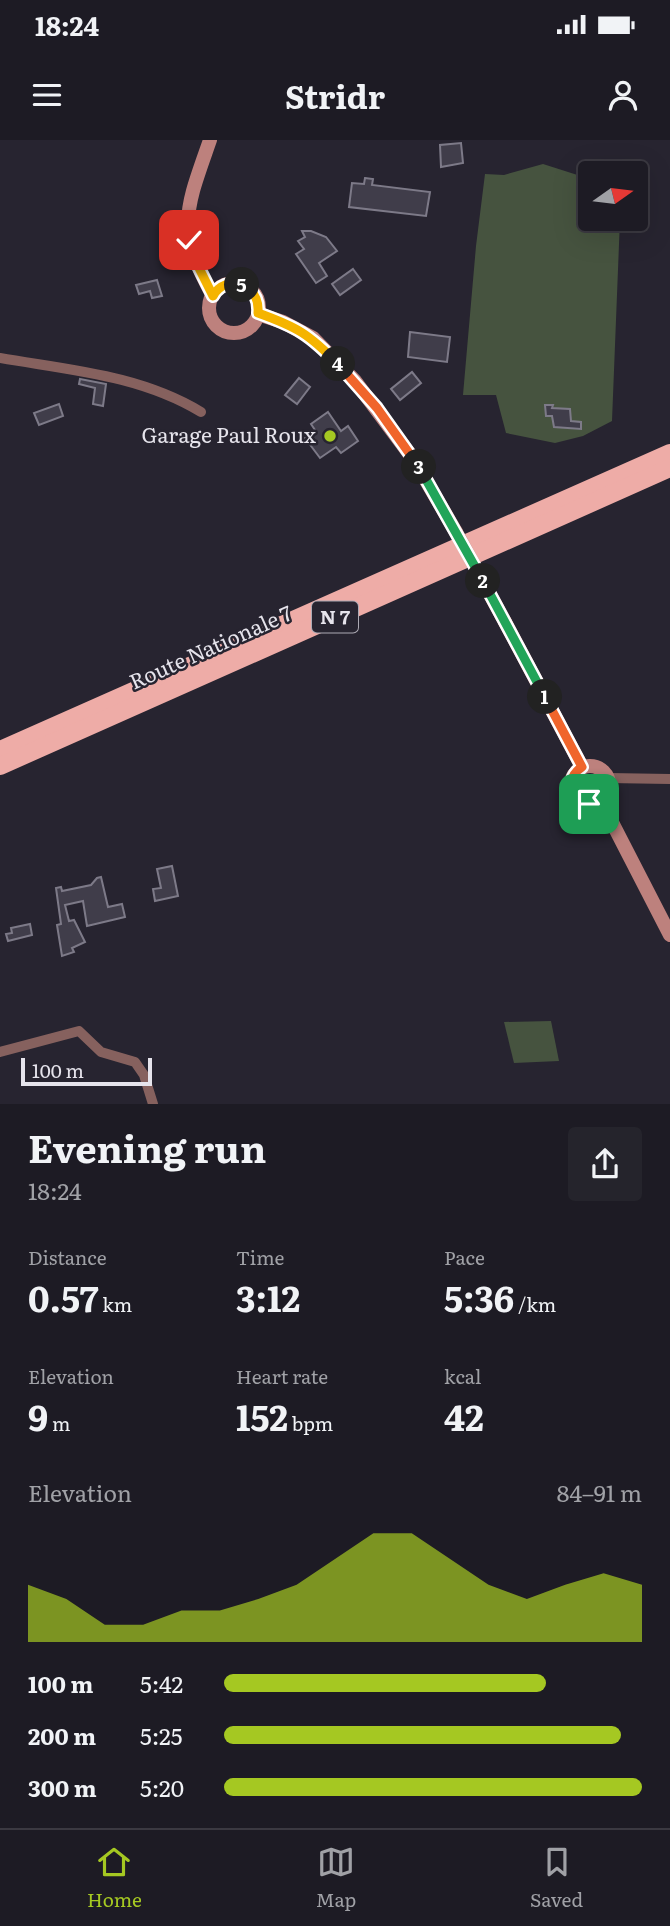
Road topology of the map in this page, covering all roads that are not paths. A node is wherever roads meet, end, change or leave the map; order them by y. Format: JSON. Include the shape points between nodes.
{"nodes":[{"id":1,"x":210,"y":140,"type":"edge"},
{"id":2,"x":213,"y":296,"type":"junction"},
{"id":3,"x":258,"y":313,"type":"junction"},
{"id":4,"x":0,"y":358,"type":"edge"},
{"id":5,"x":201,"y":412,"type":"dead end"},
{"id":6,"x":670,"y":453,"type":"edge"},
{"id":7,"x":670,"y":468,"type":"edge"},
{"id":8,"x":0,"y":750,"type":"edge"},
{"id":9,"x":0,"y":766,"type":"edge"},
{"id":10,"x":582,"y":767,"type":"junction"},
{"id":11,"x":608,"y":778,"type":"junction"},
{"id":12,"x":670,"y":779,"type":"edge"},
{"id":13,"x":601,"y":801,"type":"junction"},
{"id":14,"x":670,"y":935,"type":"edge"},
{"id":15,"x":0,"y":1052,"type":"edge"},
{"id":16,"x":153,"y":1104,"type":"edge"}],
"edges":[{"from":1,"to":2,"type":"main road","via":[[193,185],[187,220],[194,258]]},
{"from":2,"to":3,"type":"main road","via":[[229,284],[245,286],[256,297]]},
{"from":2,"to":3,"type":"main road","via":[[210,315],[227,332],[243,332]]},
{"from":3,"to":10,"type":"main road","bridge":true,"via":[[313,338],[355,381],[415,460]]},
{"from":4,"to":5,"type":"street","via":[[131,382],[180,399]]},
{"from":6,"to":8,"type":"highway","name":"Route Nationale 7","number":"N 7"},
{"from":7,"to":9,"type":"highway","name":"Route Nationale 7","number":"N 7"},
{"from":10,"to":11,"type":"main road","via":[[600,768]]},
{"from":10,"to":13,"type":"main road","via":[[573,775],[573,794],[583,803]]},
{"from":11,"to":12,"type":"street"},
{"from":11,"to":13,"type":"main road"},
{"from":13,"to":14,"type":"main road"},
{"from":15,"to":16,"type":"street","via":[[79,1031],[101,1052],[135,1062]]}]}
